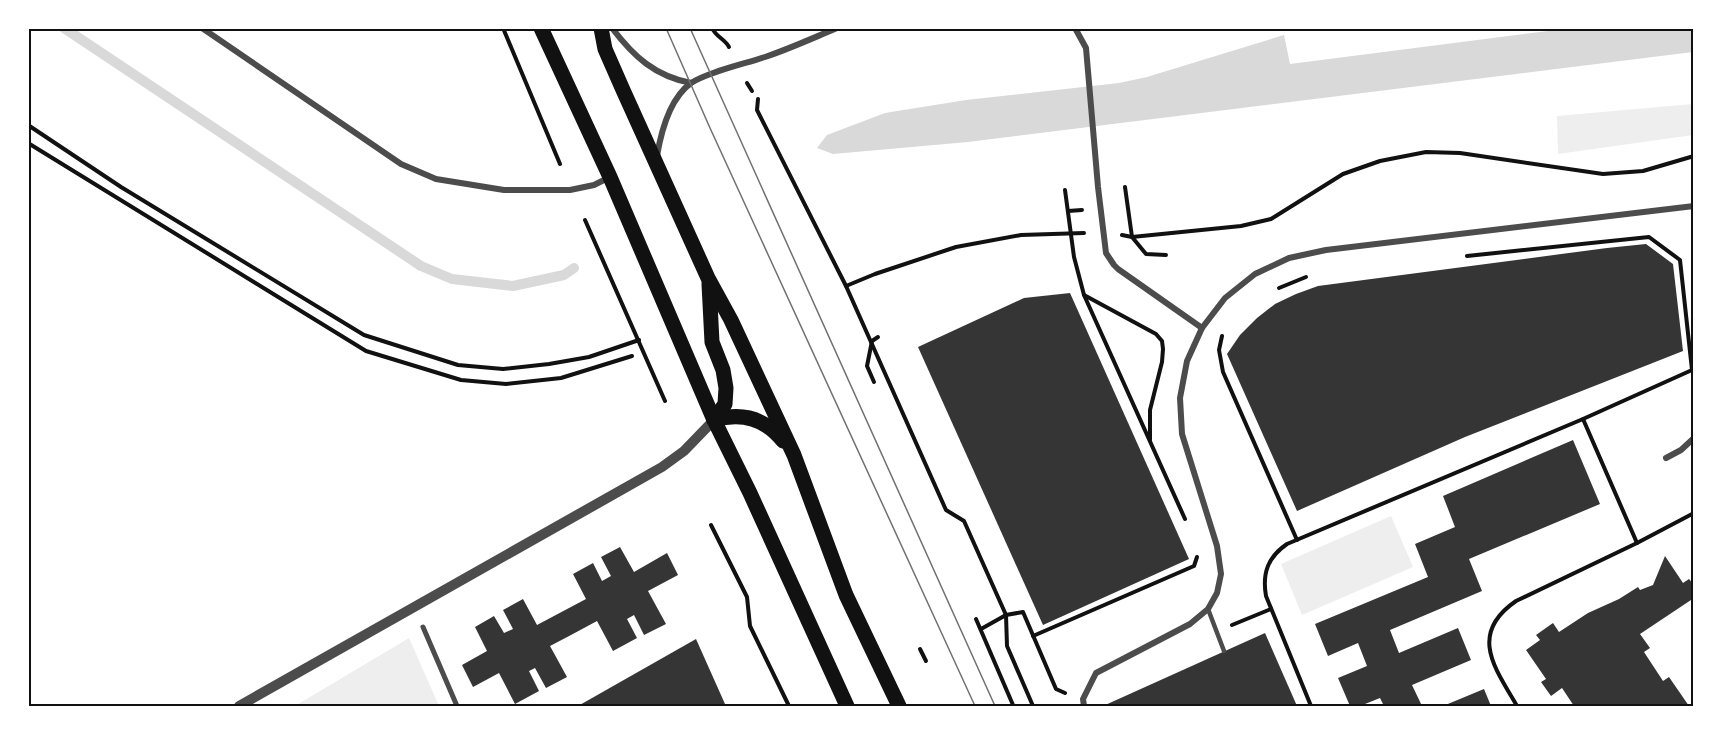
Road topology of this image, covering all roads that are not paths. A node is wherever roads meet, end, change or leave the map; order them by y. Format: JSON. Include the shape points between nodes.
{"nodes":[{"id":1,"x":202,"y":28,"type":"edge"},
{"id":2,"x":541,"y":28,"type":"edge"},
{"id":3,"x":601,"y":28,"type":"edge"},
{"id":4,"x":612,"y":28,"type":"edge"},
{"id":5,"x":837,"y":28,"type":"edge"},
{"id":6,"x":1075,"y":28,"type":"edge"},
{"id":7,"x":691,"y":83,"type":"junction"},
{"id":8,"x":656,"y":163,"type":"junction"},
{"id":9,"x":610,"y":177,"type":"junction"},
{"id":10,"x":1694,"y":206,"type":"edge"},
{"id":11,"x":708,"y":278,"type":"junction"},
{"id":12,"x":1202,"y":328,"type":"junction"},
{"id":13,"x":714,"y":420,"type":"junction"},
{"id":14,"x":1694,"y":438,"type":"edge"},
{"id":15,"x":794,"y":455,"type":"junction"},
{"id":16,"x":1666,"y":458,"type":"dead end"},
{"id":17,"x":1208,"y":609,"type":"junction"},
{"id":18,"x":423,"y":627,"type":"dead end"},
{"id":19,"x":1224,"y":651,"type":"dead end"},
{"id":20,"x":239,"y":706,"type":"edge"},
{"id":21,"x":457,"y":706,"type":"edge"},
{"id":22,"x":847,"y":706,"type":"edge"},
{"id":23,"x":898,"y":706,"type":"edge"},
{"id":24,"x":1084,"y":706,"type":"edge"}],
"edges":[{"from":1,"to":9,"type":"street","via":[[402,164],[436,179],[504,190],[557,191],[587,187]]},
{"from":2,"to":9,"type":"main road"},
{"from":3,"to":8,"type":"main road","via":[[605,49]]},
{"from":4,"to":7,"type":"street","via":[[628,49],[652,69],[673,80]]},
{"from":5,"to":7,"type":"street"},
{"from":6,"to":12,"type":"street","via":[[1086,48],[1106,253],[1114,265]]},
{"from":7,"to":8,"type":"street","via":[[668,115]]},
{"from":8,"to":11,"type":"main road"},
{"from":9,"to":13,"type":"main road"},
{"from":10,"to":12,"type":"street","via":[[1326,250],[1289,258],[1255,274],[1226,298]]},
{"from":11,"to":13,"type":"main road","via":[[712,342],[726,388],[725,404]]},
{"from":11,"to":15,"type":"main road"},
{"from":12,"to":17,"type":"street","via":[[1187,361],[1180,398],[1182,434],[1217,546],[1221,574]]},
{"from":13,"to":15,"type":"main road","via":[[730,415],[760,421],[775,431]]},
{"from":13,"to":20,"type":"street","via":[[684,452],[662,466]]},
{"from":13,"to":22,"type":"main road"},
{"from":14,"to":16,"type":"street"},
{"from":15,"to":23,"type":"main road","via":[[846,595]]},
{"from":17,"to":19,"type":"lane"},
{"from":17,"to":24,"type":"street","via":[[1190,624],[1096,673],[1083,699]]},
{"from":18,"to":21,"type":"street"}]}
